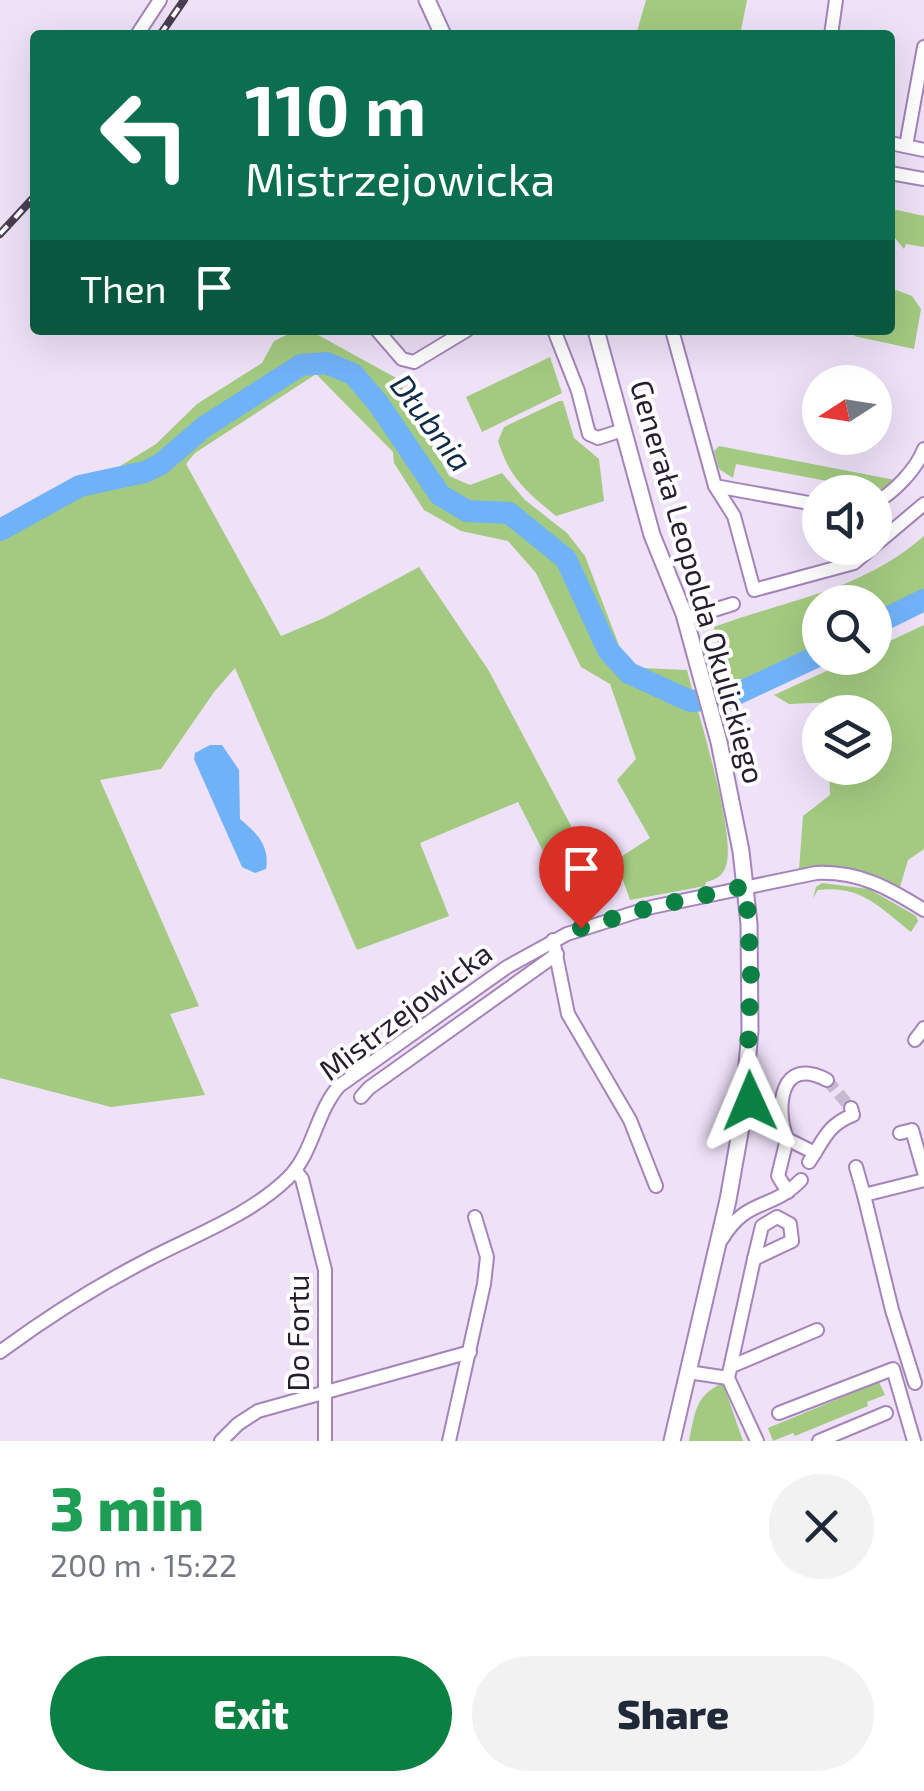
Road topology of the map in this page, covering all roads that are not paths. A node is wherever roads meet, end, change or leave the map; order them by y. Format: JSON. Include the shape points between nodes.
{"nodes":[{"id":1,"x":160,"y":0,"type":"edge"},
{"id":2,"x":427,"y":0,"type":"edge"},
{"id":3,"x":836,"y":0,"type":"edge"},
{"id":4,"x":140,"y":30,"type":"edge"},
{"id":5,"x":441,"y":30,"type":"edge"},
{"id":6,"x":832,"y":30,"type":"edge"},
{"id":7,"x":924,"y":47,"type":"edge"},
{"id":8,"x":895,"y":145,"type":"edge"},
{"id":9,"x":906,"y":146,"type":"junction"},
{"id":10,"x":924,"y":150,"type":"edge"},
{"id":11,"x":895,"y":173,"type":"edge"},
{"id":12,"x":924,"y":180,"type":"edge"},
{"id":13,"x":380,"y":335,"type":"edge"},
{"id":14,"x":460,"y":335,"type":"edge"},
{"id":15,"x":556,"y":335,"type":"edge"},
{"id":16,"x":597,"y":335,"type":"edge"},
{"id":17,"x":673,"y":335,"type":"edge"},
{"id":18,"x":623,"y":430,"type":"junction"},
{"id":19,"x":924,"y":450,"type":"edge"},
{"id":20,"x":715,"y":486,"type":"junction"},
{"id":21,"x":892,"y":492,"type":"edge"},
{"id":22,"x":802,"y":503,"type":"edge"},
{"id":23,"x":924,"y":504,"type":"edge"},
{"id":24,"x":734,"y":604,"type":"dead end"},
{"id":25,"x":685,"y":619,"type":"junction"},
{"id":26,"x":746,"y":886,"type":"junction"},
{"id":27,"x":924,"y":910,"type":"edge"},
{"id":28,"x":555,"y":947,"type":"junction"},
{"id":29,"x":747,"y":1077,"type":"junction"},
{"id":30,"x":827,"y":1080,"type":"dead end"},
{"id":31,"x":361,"y":1097,"type":"dead end"},
{"id":32,"x":850,"y":1108,"type":"dead end"},
{"id":33,"x":900,"y":1133,"type":"dead end"},
{"id":34,"x":784,"y":1134,"type":"junction"},
{"id":35,"x":856,"y":1167,"type":"dead end"},
{"id":36,"x":295,"y":1170,"type":"junction"},
{"id":37,"x":924,"y":1176,"type":"edge"},
{"id":38,"x":801,"y":1180,"type":"dead end"},
{"id":39,"x":656,"y":1186,"type":"dead end"},
{"id":40,"x":788,"y":1192,"type":"junction"},
{"id":41,"x":864,"y":1195,"type":"junction"},
{"id":42,"x":475,"y":1217,"type":"dead end"},
{"id":43,"x":716,"y":1250,"type":"junction"},
{"id":44,"x":754,"y":1259,"type":"dead end"},
{"id":45,"x":817,"y":1330,"type":"dead end"},
{"id":46,"x":0,"y":1352,"type":"edge"},
{"id":47,"x":470,"y":1352,"type":"junction"},
{"id":48,"x":688,"y":1372,"type":"junction"},
{"id":49,"x":730,"y":1372,"type":"junction"},
{"id":50,"x":919,"y":1382,"type":"edge"},
{"id":51,"x":898,"y":1387,"type":"junction"},
{"id":52,"x":324,"y":1391,"type":"junction"},
{"id":53,"x":779,"y":1413,"type":"dead end"},
{"id":54,"x":886,"y":1413,"type":"dead end"},
{"id":55,"x":221,"y":1441,"type":"edge"},
{"id":56,"x":325,"y":1441,"type":"edge"},
{"id":57,"x":449,"y":1441,"type":"edge"},
{"id":58,"x":672,"y":1441,"type":"edge"},
{"id":59,"x":757,"y":1441,"type":"edge"},
{"id":60,"x":819,"y":1441,"type":"edge"},
{"id":61,"x":914,"y":1441,"type":"edge"}],
"edges":[{"from":1,"to":4,"type":"street"},
{"from":2,"to":5,"type":"main road"},
{"from":3,"to":6,"type":"street"},
{"from":7,"to":9,"type":"street"},
{"from":8,"to":9,"type":"street"},
{"from":9,"to":10,"type":"street"},
{"from":11,"to":12,"type":"street"},
{"from":13,"to":14,"type":"street","via":[[402,359],[414,362]]},
{"from":15,"to":18,"type":"street","via":[[589,434],[598,438]]},
{"from":16,"to":18,"type":"main road","name":"Generała Leopolda Okulickiego"},
{"from":17,"to":20,"type":"street"},
{"from":18,"to":25,"type":"main road","name":"Generała Leopolda Okulickiego","via":[[652,535]]},
{"from":19,"to":21,"type":"street"},
{"from":20,"to":22,"type":"street"},
{"from":20,"to":23,"type":"street","via":[[734,516],[754,590],[854,563]]},
{"from":24,"to":25,"type":"street"},
{"from":25,"to":26,"type":"main road","name":"Generała Leopolda Okulickiego","via":[[732,798]]},
{"from":26,"to":27,"type":"street","name":"Mistrzejowicka","via":[[840,873],[874,880]]},
{"from":26,"to":28,"type":"street","name":"Mistrzejowicka","via":[[612,918]]},
{"from":26,"to":29,"type":"main road","name":"Generała Leopolda Okulickiego"},
{"from":28,"to":31,"type":"street"},
{"from":28,"to":36,"type":"street","name":"Mistrzejowicka","via":[[479,986],[339,1086]]},
{"from":28,"to":39,"type":"street","via":[[568,1014],[630,1120]]},
{"from":29,"to":34,"type":"street","via":[[754,1110]]},
{"from":29,"to":43,"type":"main road","name":"Generała Leopolda Okulickiego"},
{"from":30,"to":34,"type":"street","via":[[812,1074],[790,1079],[780,1098]]},
{"from":32,"to":34,"type":"street","via":[[853,1115],[836,1122],[812,1158]]},
{"from":33,"to":37,"type":"street","via":[[912,1130]]},
{"from":34,"to":40,"type":"street","via":[[778,1176]]},
{"from":35,"to":41,"type":"street"},
{"from":36,"to":46,"type":"street","name":"Mistrzejowicka","via":[[252,1205],[144,1261]]},
{"from":36,"to":52,"type":"street","name":"Do Fortu","via":[[325,1270]]},
{"from":37,"to":41,"type":"street"},
{"from":38,"to":40,"type":"street"},
{"from":40,"to":43,"type":"street","via":[[740,1214]]},
{"from":41,"to":50,"type":"street","via":[[892,1310]]},
{"from":42,"to":47,"type":"street","via":[[488,1258]]},
{"from":43,"to":48,"type":"main road","name":"Generała Leopolda Okulickiego"},
{"from":44,"to":49,"type":"street"},
{"from":45,"to":49,"type":"street"},
{"from":47,"to":52,"type":"street"},
{"from":47,"to":57,"type":"street"},
{"from":48,"to":49,"type":"street"},
{"from":48,"to":58,"type":"main road","name":"Generała Leopolda Okulickiego"},
{"from":49,"to":59,"type":"street"},
{"from":50,"to":51,"type":"street"},
{"from":51,"to":53,"type":"street","via":[[893,1369]]},
{"from":51,"to":61,"type":"street"},
{"from":52,"to":55,"type":"street","via":[[258,1411]]},
{"from":52,"to":56,"type":"street","name":"Do Fortu"},
{"from":54,"to":60,"type":"street"}]}
